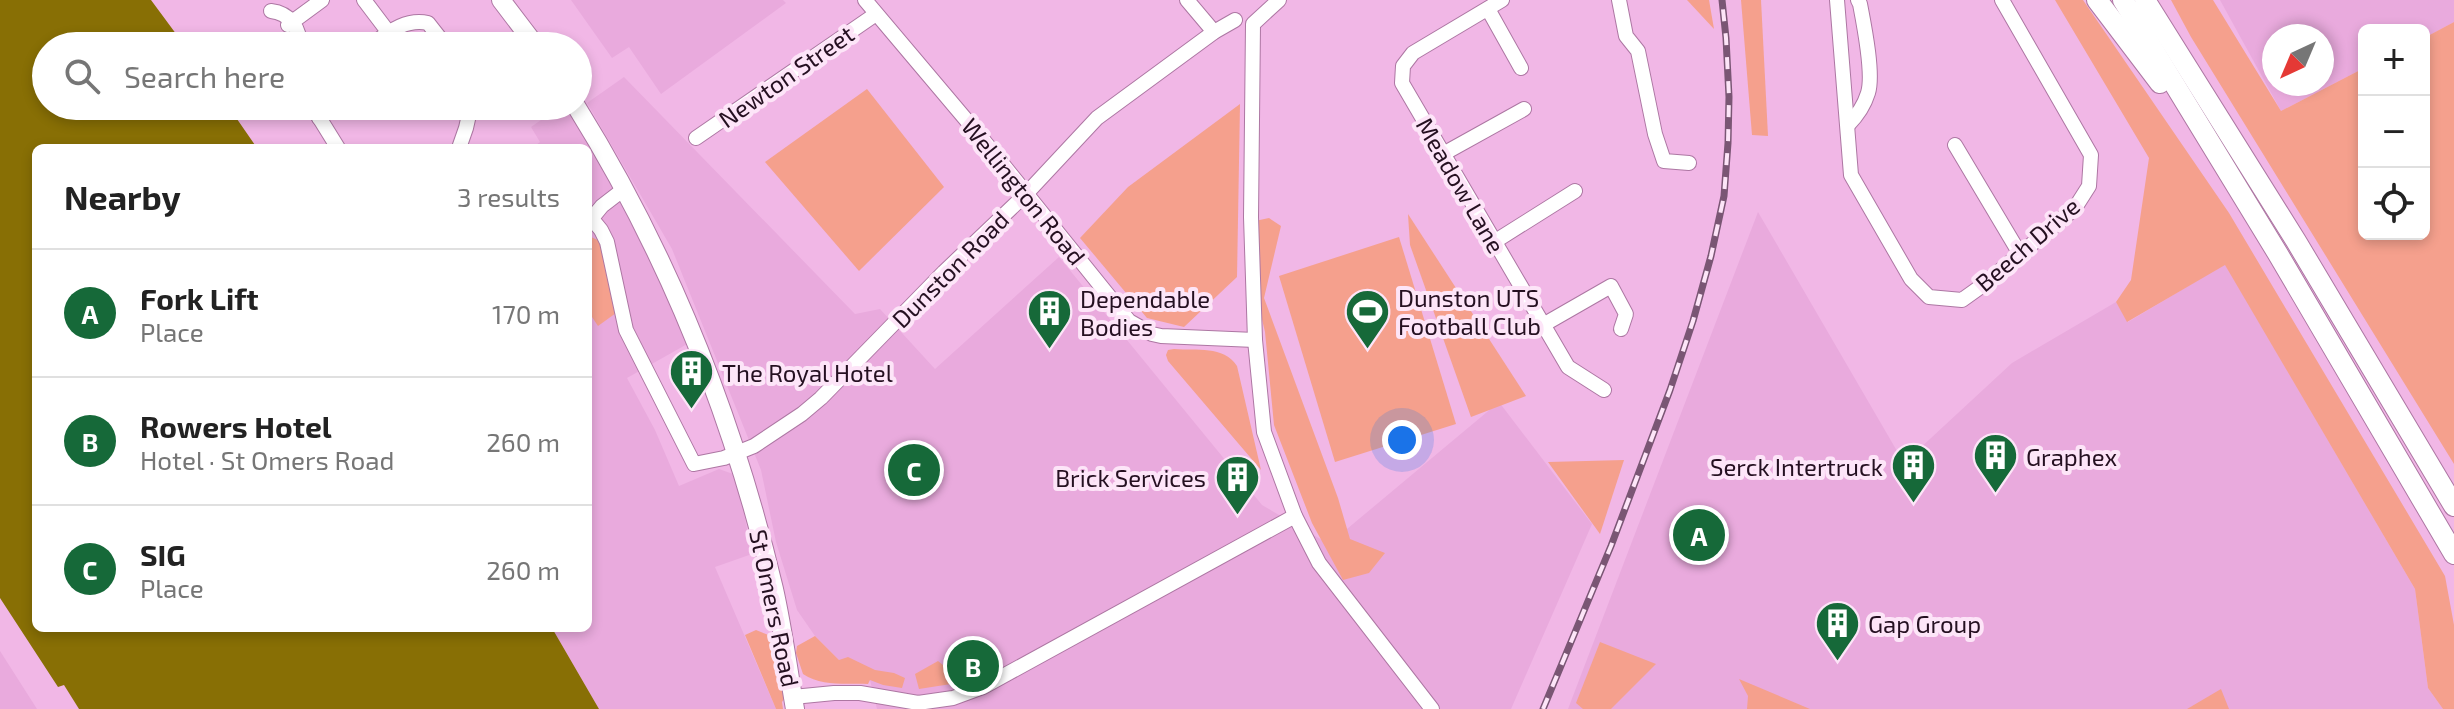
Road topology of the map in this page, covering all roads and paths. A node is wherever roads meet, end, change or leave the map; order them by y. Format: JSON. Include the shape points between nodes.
{"nodes":[{"id":1,"x":322,"y":0,"type":"edge"},
{"id":2,"x":364,"y":0,"type":"edge"},
{"id":3,"x":501,"y":0,"type":"edge"},
{"id":4,"x":865,"y":0,"type":"edge"},
{"id":5,"x":1187,"y":0,"type":"edge"},
{"id":6,"x":1279,"y":0,"type":"edge"},
{"id":7,"x":1502,"y":0,"type":"edge"},
{"id":8,"x":1619,"y":0,"type":"edge"},
{"id":9,"x":1837,"y":0,"type":"edge"},
{"id":10,"x":1858,"y":0,"type":"edge"},
{"id":11,"x":2002,"y":0,"type":"edge"},
{"id":12,"x":2097,"y":0,"type":"edge"},
{"id":13,"x":2123,"y":0,"type":"edge"},
{"id":14,"x":2145,"y":0,"type":"edge"},
{"id":15,"x":2160,"y":0,"type":"edge"},
{"id":16,"x":1488,"y":9,"type":"junction"},
{"id":17,"x":271,"y":11,"type":"dead end"},
{"id":18,"x":876,"y":14,"type":"junction"},
{"id":19,"x":1235,"y":20,"type":"dead end"},
{"id":20,"x":290,"y":24,"type":"junction"},
{"id":21,"x":296,"y":32,"type":"edge"},
{"id":22,"x":388,"y":32,"type":"edge"},
{"id":23,"x":391,"y":32,"type":"edge"},
{"id":24,"x":436,"y":32,"type":"edge"},
{"id":25,"x":525,"y":32,"type":"edge"},
{"id":26,"x":1214,"y":32,"type":"junction"},
{"id":27,"x":1521,"y":68,"type":"dead end"},
{"id":28,"x":1524,"y":109,"type":"dead end"},
{"id":29,"x":320,"y":120,"type":"edge"},
{"id":30,"x":468,"y":120,"type":"edge"},
{"id":31,"x":584,"y":120,"type":"edge"},
{"id":32,"x":1848,"y":125,"type":"junction"},
{"id":33,"x":696,"y":138,"type":"dead end"},
{"id":34,"x":335,"y":144,"type":"edge"},
{"id":35,"x":460,"y":144,"type":"edge"},
{"id":36,"x":1955,"y":145,"type":"dead end"},
{"id":37,"x":2242,"y":151,"type":"junction"},
{"id":38,"x":1443,"y":154,"type":"junction"},
{"id":39,"x":2221,"y":162,"type":"junction"},
{"id":40,"x":1689,"y":163,"type":"dead end"},
{"id":41,"x":624,"y":189,"type":"junction"},
{"id":42,"x":1575,"y":191,"type":"dead end"},
{"id":43,"x":1026,"y":194,"type":"junction"},
{"id":44,"x":592,"y":218,"type":"edge"},
{"id":45,"x":592,"y":223,"type":"edge"},
{"id":46,"x":1494,"y":242,"type":"junction"},
{"id":47,"x":2020,"y":254,"type":"junction"},
{"id":48,"x":1543,"y":325,"type":"junction"},
{"id":49,"x":1621,"y":329,"type":"dead end"},
{"id":50,"x":1255,"y":340,"type":"junction"},
{"id":51,"x":1604,"y":390,"type":"dead end"},
{"id":52,"x":737,"y":453,"type":"junction"},
{"id":53,"x":2454,"y":506,"type":"edge"},
{"id":54,"x":1295,"y":516,"type":"junction"},
{"id":55,"x":2454,"y":554,"type":"edge"},
{"id":56,"x":794,"y":703,"type":"edge"},
{"id":57,"x":1432,"y":709,"type":"edge"}],
"edges":[{"from":1,"to":20,"type":"street"},
{"from":2,"to":22,"type":"street"},
{"from":3,"to":25,"type":"main road"},
{"from":4,"to":18,"type":"street","name":"Wellington Road"},
{"from":5,"to":26,"type":"street"},
{"from":6,"to":50,"type":"street","via":[[1253,24]]},
{"from":7,"to":16,"type":"street","name":"Meadow Lane"},
{"from":8,"to":40,"type":"street","via":[[1626,36],[1638,51],[1664,161]]},
{"from":9,"to":32,"type":"street","name":"Beech Drive"},
{"from":10,"to":32,"type":"street","via":[[1869,90]]},
{"from":11,"to":47,"type":"street","name":"Beech Drive","via":[[2091,155],[2089,186],[2075,208]]},
{"from":12,"to":39,"type":"highway"},
{"from":13,"to":39,"type":"highway"},
{"from":14,"to":37,"type":"highway"},
{"from":15,"to":37,"type":"highway"},
{"from":16,"to":27,"type":"street"},
{"from":16,"to":38,"type":"street","name":"Meadow Lane","via":[[1413,53],[1403,66],[1402,83]]},
{"from":17,"to":20,"type":"street","via":[[284,15]]},
{"from":18,"to":33,"type":"street","name":"Newton Street"},
{"from":18,"to":43,"type":"street","name":"Wellington Road"},
{"from":19,"to":26,"type":"street","name":"Dunston Road"},
{"from":20,"to":21,"type":"street"},
{"from":23,"to":24,"type":"street","via":[[422,22]]},
{"from":26,"to":43,"type":"street","name":"Dunston Road","via":[[1097,118]]},
{"from":28,"to":38,"type":"street"},
{"from":29,"to":34,"type":"street"},
{"from":30,"to":35,"type":"street"},
{"from":31,"to":41,"type":"main road","name":"St Omers Road"},
{"from":32,"to":47,"type":"street","name":"Beech Drive","via":[[1851,175],[1911,279],[1929,297],[1962,300]]},
{"from":36,"to":47,"type":"street"},
{"from":37,"to":53,"type":"highway"},
{"from":38,"to":46,"type":"street","name":"Meadow Lane"},
{"from":39,"to":55,"type":"highway"},
{"from":41,"to":44,"type":"street"},
{"from":41,"to":52,"type":"main road","name":"St Omers Road","via":[[695,337]]},
{"from":42,"to":46,"type":"street"},
{"from":43,"to":50,"type":"street","name":"Wellington Road","via":[[1129,321],[1161,336]]},
{"from":43,"to":52,"type":"street","name":"Dunston Road","via":[[821,398],[766,440]]},
{"from":45,"to":52,"type":"street","name":"Dunston Road","via":[[607,242],[626,330],[694,464]]},
{"from":46,"to":48,"type":"street","name":"Meadow Lane"},
{"from":48,"to":49,"type":"street","via":[[1611,286],[1626,314]]},
{"from":48,"to":51,"type":"street","name":"Meadow Lane","via":[[1568,367]]},
{"from":50,"to":54,"type":"street","via":[[1264,432]]},
{"from":52,"to":56,"type":"main road","name":"St Omers Road","via":[[774,591]]},
{"from":54,"to":56,"type":"street","name":"St Omers Road","via":[[983,687],[918,703],[860,693]]},
{"from":54,"to":57,"type":"street","via":[[1319,563]]}]}
